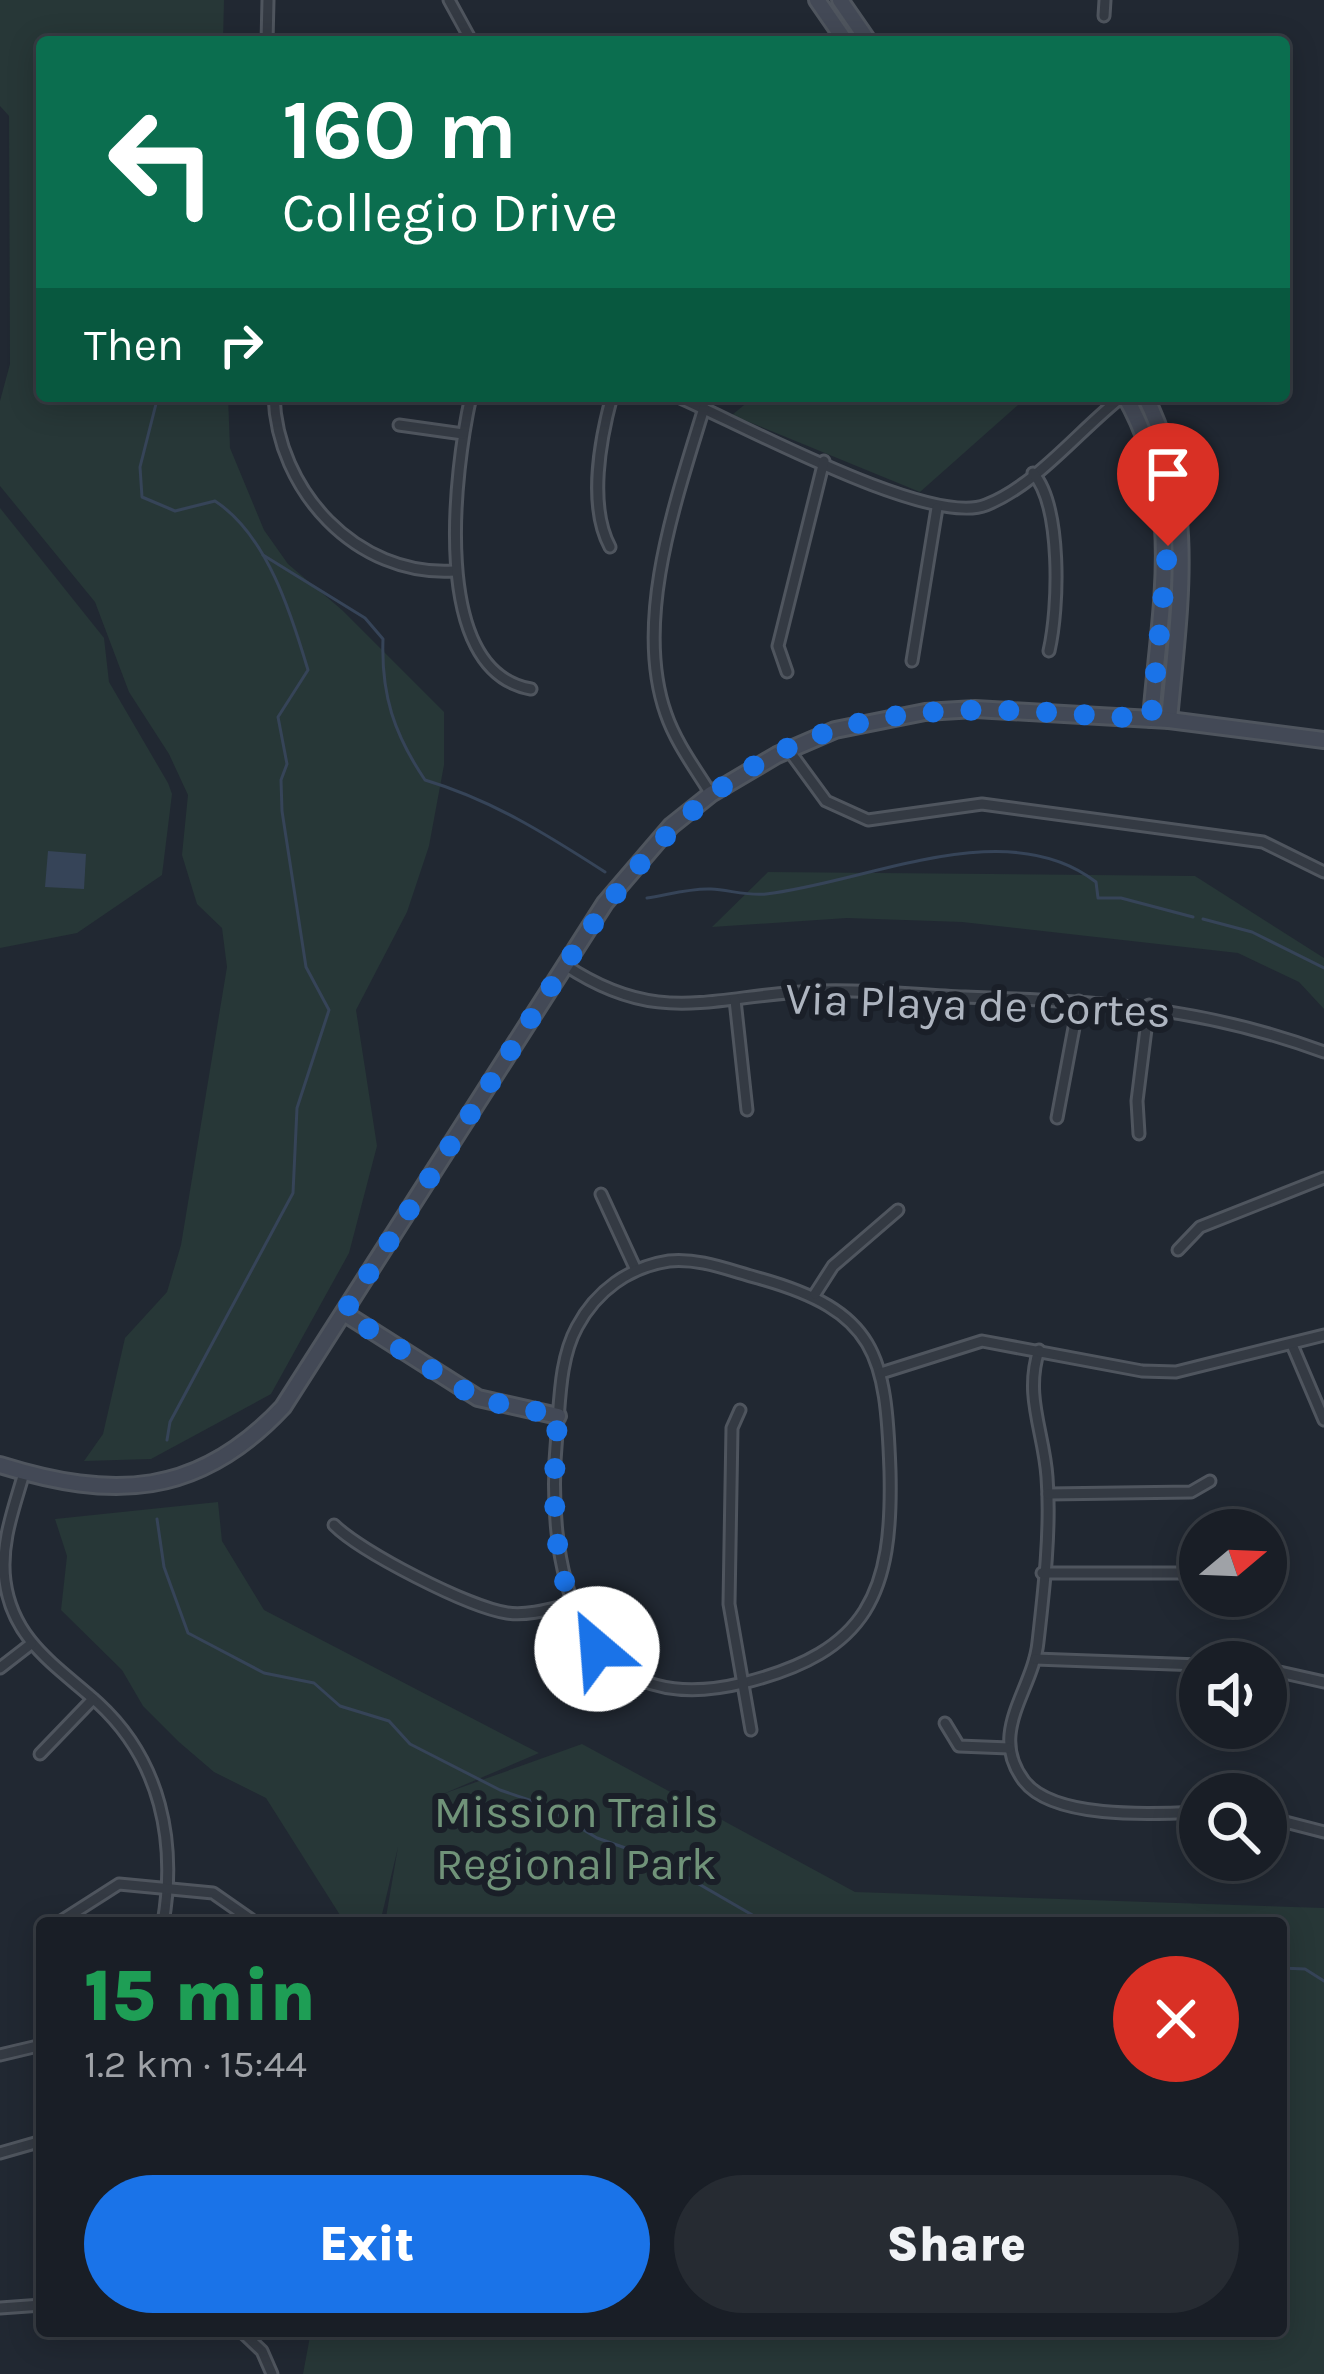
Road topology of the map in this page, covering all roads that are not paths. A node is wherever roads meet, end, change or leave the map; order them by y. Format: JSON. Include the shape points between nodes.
{"nodes":[{"id":1,"x":268,"y":0,"type":"edge"},
{"id":2,"x":449,"y":0,"type":"edge"},
{"id":3,"x":817,"y":0,"type":"edge"},
{"id":4,"x":841,"y":0,"type":"edge"},
{"id":5,"x":1105,"y":0,"type":"edge"},
{"id":6,"x":1104,"y":16,"type":"dead end"},
{"id":7,"x":268,"y":36,"type":"edge"},
{"id":8,"x":468,"y":36,"type":"edge"},
{"id":9,"x":841,"y":36,"type":"edge"},
{"id":10,"x":865,"y":36,"type":"edge"},
{"id":11,"x":275,"y":402,"type":"edge"},
{"id":12,"x":470,"y":402,"type":"edge"},
{"id":13,"x":611,"y":402,"type":"edge"},
{"id":14,"x":690,"y":402,"type":"edge"},
{"id":15,"x":1117,"y":402,"type":"edge"},
{"id":16,"x":1127,"y":402,"type":"edge"},
{"id":17,"x":1147,"y":402,"type":"edge"},
{"id":18,"x":704,"y":408,"type":"junction"},
{"id":19,"x":399,"y":425,"type":"dead end"},
{"id":20,"x":463,"y":434,"type":"junction"},
{"id":21,"x":824,"y":461,"type":"junction"},
{"id":22,"x":1033,"y":473,"type":"junction"},
{"id":23,"x":937,"y":508,"type":"junction"},
{"id":24,"x":610,"y":547,"type":"dead end"},
{"id":25,"x":454,"y":571,"type":"junction"},
{"id":26,"x":1049,"y":651,"type":"dead end"},
{"id":27,"x":912,"y":662,"type":"dead end"},
{"id":28,"x":787,"y":672,"type":"dead end"},
{"id":29,"x":531,"y":689,"type":"dead end"},
{"id":30,"x":1151,"y":719,"type":"junction"},
{"id":31,"x":1169,"y":720,"type":"junction"},
{"id":32,"x":1324,"y":740,"type":"edge"},
{"id":33,"x":788,"y":749,"type":"junction"},
{"id":34,"x":711,"y":794,"type":"junction"},
{"id":35,"x":1324,"y":872,"type":"edge"},
{"id":36,"x":565,"y":965,"type":"junction"},
{"id":37,"x":735,"y":1000,"type":"junction"},
{"id":38,"x":1079,"y":1001,"type":"junction"},
{"id":39,"x":1149,"y":1005,"type":"junction"},
{"id":40,"x":1324,"y":1052,"type":"edge"},
{"id":41,"x":747,"y":1110,"type":"dead end"},
{"id":42,"x":1057,"y":1118,"type":"dead end"},
{"id":43,"x":1139,"y":1134,"type":"dead end"},
{"id":44,"x":1324,"y":1178,"type":"edge"},
{"id":45,"x":602,"y":1193,"type":"dead end"},
{"id":46,"x":898,"y":1210,"type":"dead end"},
{"id":47,"x":1178,"y":1250,"type":"dead end"},
{"id":48,"x":636,"y":1270,"type":"junction"},
{"id":49,"x":815,"y":1294,"type":"junction"},
{"id":50,"x":344,"y":1313,"type":"junction"},
{"id":51,"x":1324,"y":1335,"type":"edge"},
{"id":52,"x":1293,"y":1347,"type":"junction"},
{"id":53,"x":1039,"y":1350,"type":"junction"},
{"id":54,"x":881,"y":1373,"type":"junction"},
{"id":55,"x":740,"y":1410,"type":"dead end"},
{"id":56,"x":558,"y":1416,"type":"junction"},
{"id":57,"x":1324,"y":1420,"type":"edge"},
{"id":58,"x":0,"y":1465,"type":"edge"},
{"id":59,"x":24,"y":1473,"type":"junction"},
{"id":60,"x":1210,"y":1481,"type":"dead end"},
{"id":61,"x":1048,"y":1494,"type":"junction"},
{"id":62,"x":334,"y":1525,"type":"dead end"},
{"id":63,"x":2,"y":1559,"type":"edge"},
{"id":64,"x":1042,"y":1573,"type":"junction"},
{"id":65,"x":1179,"y":1573,"type":"edge"},
{"id":66,"x":572,"y":1604,"type":"junction"},
{"id":67,"x":31,"y":1644,"type":"junction"},
{"id":68,"x":1035,"y":1659,"type":"junction"},
{"id":69,"x":1179,"y":1664,"type":"edge"},
{"id":70,"x":0,"y":1668,"type":"edge"},
{"id":71,"x":1287,"y":1674,"type":"edge"},
{"id":72,"x":1324,"y":1682,"type":"edge"},
{"id":73,"x":740,"y":1684,"type":"junction"},
{"id":74,"x":93,"y":1699,"type":"junction"},
{"id":75,"x":945,"y":1723,"type":"dead end"},
{"id":76,"x":751,"y":1730,"type":"dead end"},
{"id":77,"x":1010,"y":1748,"type":"junction"},
{"id":78,"x":40,"y":1754,"type":"dead end"},
{"id":79,"x":1179,"y":1813,"type":"edge"},
{"id":80,"x":1287,"y":1822,"type":"edge"},
{"id":81,"x":1324,"y":1832,"type":"edge"},
{"id":82,"x":169,"y":1887,"type":"junction"},
{"id":83,"x":67,"y":1917,"type":"edge"},
{"id":84,"x":164,"y":1917,"type":"edge"},
{"id":85,"x":248,"y":1917,"type":"edge"},
{"id":86,"x":36,"y":2046,"type":"edge"},
{"id":87,"x":0,"y":2055,"type":"edge"},
{"id":88,"x":36,"y":2143,"type":"edge"},
{"id":89,"x":0,"y":2153,"type":"edge"},
{"id":90,"x":36,"y":2305,"type":"edge"},
{"id":91,"x":0,"y":2308,"type":"edge"},
{"id":92,"x":248,"y":2337,"type":"edge"},
{"id":93,"x":272,"y":2374,"type":"edge"}],
"edges":[{"from":1,"to":7,"type":"street"},
{"from":2,"to":8,"type":"street"},
{"from":3,"to":9,"type":"main road"},
{"from":4,"to":10,"type":"main road"},
{"from":5,"to":6,"type":"street"},
{"from":11,"to":25,"type":"street","via":[[282,458],[333,524],[404,569]]},
{"from":12,"to":20,"type":"street"},
{"from":13,"to":24,"type":"street","via":[[601,461],[601,529]]},
{"from":14,"to":18,"type":"street"},
{"from":15,"to":22,"type":"street"},
{"from":16,"to":30,"type":"main road","via":[[1156,467],[1167,526]]},
{"from":17,"to":31,"type":"main road","via":[[1172,467],[1183,532]]},
{"from":18,"to":21,"type":"street"},
{"from":18,"to":34,"type":"street","via":[[652,630],[665,712]]},
{"from":19,"to":20,"type":"street"},
{"from":20,"to":25,"type":"street"},
{"from":21,"to":23,"type":"street"},
{"from":21,"to":28,"type":"street","via":[[778,646]]},
{"from":22,"to":23,"type":"street","via":[[988,505]]},
{"from":22,"to":26,"type":"street","via":[[1053,513]]},
{"from":23,"to":27,"type":"street"},
{"from":25,"to":29,"type":"street","via":[[466,619],[491,667],[510,685]]},
{"from":30,"to":31,"type":"main road"},
{"from":30,"to":33,"type":"main road","via":[[925,712],[862,722]]},
{"from":31,"to":32,"type":"main road"},
{"from":33,"to":34,"type":"main road"},
{"from":33,"to":35,"type":"street","via":[[826,801],[868,820],[982,804],[1263,842]]},
{"from":34,"to":36,"type":"main road","via":[[633,866]]},
{"from":36,"to":37,"type":"street","name":"Via Playa de Cortes","via":[[635,1002]]},
{"from":36,"to":50,"type":"main road"},
{"from":37,"to":38,"type":"street","name":"Via Playa de Cortes","via":[[819,991]]},
{"from":37,"to":41,"type":"street"},
{"from":38,"to":39,"type":"street","name":"Via Playa de Cortes"},
{"from":38,"to":42,"type":"street"},
{"from":39,"to":40,"type":"street","name":"Via Playa de Cortes"},
{"from":39,"to":43,"type":"street"},
{"from":44,"to":47,"type":"street","via":[[1200,1227]]},
{"from":45,"to":48,"type":"street"},
{"from":46,"to":49,"type":"street","via":[[833,1266]]},
{"from":48,"to":49,"type":"street","via":[[697,1261]]},
{"from":48,"to":56,"type":"street","via":[[604,1291],[578,1323]]},
{"from":49,"to":54,"type":"street","via":[[853,1324]]},
{"from":50,"to":56,"type":"main road","via":[[478,1399]]},
{"from":50,"to":59,"type":"main road","via":[[283,1407],[240,1448],[206,1466],[145,1486],[98,1489]]},
{"from":51,"to":52,"type":"street"},
{"from":52,"to":53,"type":"street","via":[[1176,1372]]},
{"from":52,"to":57,"type":"street"},
{"from":53,"to":54,"type":"street","via":[[969,1342]]},
{"from":53,"to":61,"type":"street","via":[[1031,1399]]},
{"from":54,"to":73,"type":"street","via":[[892,1532],[880,1582],[860,1618],[830,1647]]},
{"from":55,"to":73,"type":"street","via":[[732,1428],[728,1569]]},
{"from":56,"to":66,"type":"street","via":[[557,1534]]},
{"from":58,"to":59,"type":"main road"},
{"from":59,"to":63,"type":"street"},
{"from":60,"to":61,"type":"street","via":[[1191,1492]]},
{"from":61,"to":64,"type":"street"},
{"from":62,"to":66,"type":"street","via":[[353,1545],[484,1606],[508,1613]]},
{"from":63,"to":67,"type":"street","via":[[10,1604]]},
{"from":64,"to":65,"type":"street"},
{"from":64,"to":68,"type":"street"},
{"from":66,"to":73,"type":"street","via":[[597,1649],[637,1679],[681,1688]]},
{"from":67,"to":70,"type":"street"},
{"from":67,"to":74,"type":"street"},
{"from":68,"to":69,"type":"street"},
{"from":68,"to":77,"type":"street","via":[[1013,1712]]},
{"from":71,"to":72,"type":"street"},
{"from":73,"to":76,"type":"street"},
{"from":74,"to":78,"type":"street"},
{"from":74,"to":82,"type":"street","via":[[154,1784]]},
{"from":75,"to":77,"type":"street","via":[[959,1746]]},
{"from":77,"to":79,"type":"street","via":[[1025,1784],[1062,1805]]},
{"from":80,"to":81,"type":"street"},
{"from":82,"to":83,"type":"street","via":[[119,1884]]},
{"from":82,"to":84,"type":"street"},
{"from":82,"to":85,"type":"street","via":[[213,1892]]},
{"from":86,"to":87,"type":"street"},
{"from":88,"to":89,"type":"street"},
{"from":90,"to":91,"type":"street"},
{"from":92,"to":93,"type":"street"}]}
